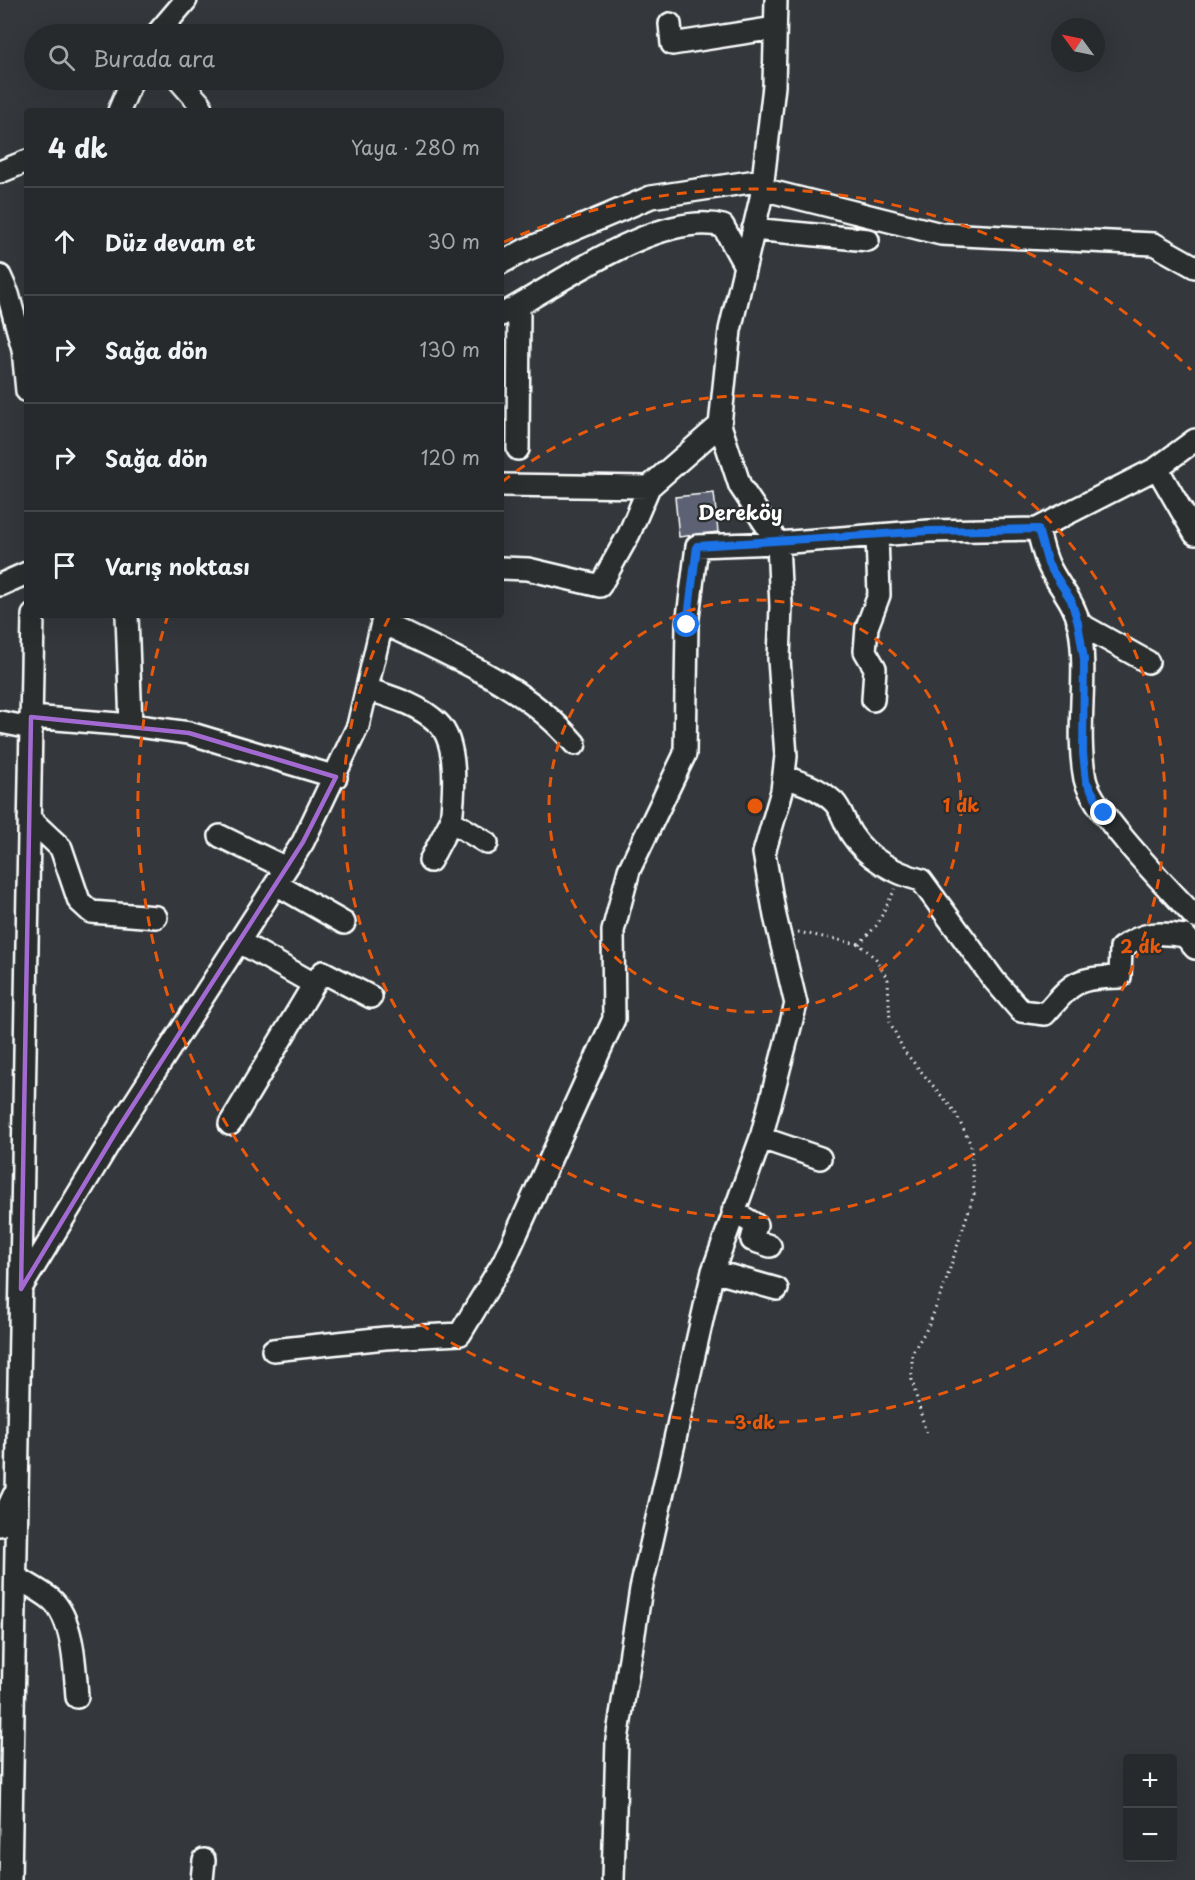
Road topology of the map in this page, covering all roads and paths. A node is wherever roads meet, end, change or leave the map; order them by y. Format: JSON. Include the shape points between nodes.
{"nodes":[{"id":1,"x":186,"y":0,"type":"edge"},
{"id":2,"x":776,"y":0,"type":"edge"},
{"id":3,"x":166,"y":24,"type":"edge"},
{"id":4,"x":670,"y":24,"type":"dead end"},
{"id":5,"x":775,"y":28,"type":"junction"},
{"id":6,"x":128,"y":90,"type":"edge"},
{"id":7,"x":188,"y":90,"type":"edge"},
{"id":8,"x":121,"y":108,"type":"edge"},
{"id":9,"x":201,"y":108,"type":"edge"},
{"id":10,"x":24,"y":162,"type":"edge"},
{"id":11,"x":0,"y":172,"type":"edge"},
{"id":12,"x":762,"y":184,"type":"junction"},
{"id":13,"x":753,"y":229,"type":"junction"},
{"id":14,"x":868,"y":240,"type":"dead end"},
{"id":15,"x":504,"y":261,"type":"edge"},
{"id":16,"x":744,"y":266,"type":"junction"},
{"id":17,"x":1195,"y":267,"type":"edge"},
{"id":18,"x":0,"y":276,"type":"edge"},
{"id":19,"x":510,"y":310,"type":"edge"},
{"id":20,"x":24,"y":360,"type":"edge"},
{"id":21,"x":720,"y":425,"type":"junction"},
{"id":22,"x":1195,"y":440,"type":"edge"},
{"id":23,"x":518,"y":449,"type":"dead end"},
{"id":24,"x":1157,"y":468,"type":"junction"},
{"id":25,"x":504,"y":485,"type":"edge"},
{"id":26,"x":649,"y":487,"type":"junction"},
{"id":27,"x":1038,"y":529,"type":"junction"},
{"id":28,"x":1195,"y":534,"type":"edge"},
{"id":29,"x":877,"y":535,"type":"junction"},
{"id":30,"x":777,"y":543,"type":"junction"},
{"id":31,"x":504,"y":568,"type":"edge"},
{"id":32,"x":24,"y":574,"type":"edge"},
{"id":33,"x":0,"y":585,"type":"edge"},
{"id":34,"x":33,"y":618,"type":"edge"},
{"id":35,"x":128,"y":618,"type":"edge"},
{"id":36,"x":383,"y":619,"type":"edge"},
{"id":37,"x":1078,"y":623,"type":"junction"},
{"id":38,"x":1148,"y":662,"type":"dead end"},
{"id":39,"x":367,"y":689,"type":"junction"},
{"id":40,"x":873,"y":700,"type":"dead end"},
{"id":41,"x":0,"y":722,"type":"edge"},
{"id":42,"x":31,"y":722,"type":"junction"},
{"id":43,"x":131,"y":725,"type":"junction"},
{"id":44,"x":575,"y":744,"type":"dead end"},
{"id":45,"x":336,"y":777,"type":"junction"},
{"id":46,"x":784,"y":777,"type":"junction"},
{"id":47,"x":29,"y":818,"type":"junction"},
{"id":48,"x":451,"y":821,"type":"junction"},
{"id":49,"x":220,"y":836,"type":"dead end"},
{"id":50,"x":487,"y":843,"type":"dead end"},
{"id":51,"x":430,"y":861,"type":"dead end"},
{"id":52,"x":904,"y":875,"type":"junction"},
{"id":53,"x":281,"y":876,"type":"junction"},
{"id":54,"x":156,"y":917,"type":"dead end"},
{"id":55,"x":1195,"y":917,"type":"edge"},
{"id":56,"x":344,"y":923,"type":"dead end"},
{"id":57,"x":778,"y":929,"type":"junction"},
{"id":58,"x":238,"y":941,"type":"junction"},
{"id":59,"x":859,"y":945,"type":"junction"},
{"id":60,"x":1195,"y":948,"type":"edge"},
{"id":61,"x":314,"y":984,"type":"junction"},
{"id":62,"x":371,"y":997,"type":"dead end"},
{"id":63,"x":230,"y":1124,"type":"dead end"},
{"id":64,"x":761,"y":1138,"type":"junction"},
{"id":65,"x":820,"y":1158,"type":"dead end"},
{"id":66,"x":733,"y":1211,"type":"junction"},
{"id":67,"x":770,"y":1246,"type":"dead end"},
{"id":68,"x":713,"y":1271,"type":"junction"},
{"id":69,"x":21,"y":1289,"type":"junction"},
{"id":70,"x":777,"y":1289,"type":"dead end"},
{"id":71,"x":273,"y":1350,"type":"dead end"},
{"id":72,"x":926,"y":1432,"type":"dead end"},
{"id":73,"x":17,"y":1489,"type":"junction"},
{"id":74,"x":0,"y":1525,"type":"edge"},
{"id":75,"x":16,"y":1577,"type":"junction"},
{"id":76,"x":77,"y":1697,"type":"dead end"},
{"id":77,"x":10,"y":1880,"type":"edge"},
{"id":78,"x":613,"y":1880,"type":"edge"}],
"edges":[{"from":1,"to":3,"type":"street"},
{"from":2,"to":5,"type":"street"},
{"from":4,"to":5,"type":"street","via":[[672,44]]},
{"from":5,"to":12,"type":"street","via":[[774,86]]},
{"from":6,"to":8,"type":"street"},
{"from":7,"to":9,"type":"street"},
{"from":10,"to":11,"type":"street"},
{"from":12,"to":13,"type":"street"},
{"from":12,"to":15,"type":"street","via":[[651,197]]},
{"from":12,"to":17,"type":"street","via":[[941,234],[1154,243]]},
{"from":13,"to":14,"type":"street"},
{"from":13,"to":16,"type":"street"},
{"from":16,"to":19,"type":"street","via":[[723,226],[675,225],[618,249]]},
{"from":16,"to":21,"type":"street","via":[[730,330]]},
{"from":18,"to":20,"type":"street"},
{"from":19,"to":23,"type":"street"},
{"from":21,"to":26,"type":"street"},
{"from":21,"to":30,"type":"street","via":[[740,486]]},
{"from":22,"to":24,"type":"street"},
{"from":24,"to":27,"type":"street"},
{"from":24,"to":28,"type":"street"},
{"from":25,"to":26,"type":"street"},
{"from":26,"to":31,"type":"street","via":[[600,586],[528,569]]},
{"from":27,"to":29,"type":"street"},
{"from":27,"to":37,"type":"street","via":[[1048,564],[1071,600]]},
{"from":29,"to":30,"type":"street"},
{"from":29,"to":40,"type":"street","via":[[879,595],[867,627],[865,651],[875,669]]},
{"from":30,"to":46,"type":"street"},
{"from":30,"to":71,"type":"street","via":[[697,546],[686,636],[685,754],[629,870],[613,931],[614,1019],[504,1261],[460,1334]]},
{"from":32,"to":33,"type":"street"},
{"from":34,"to":42,"type":"street"},
{"from":35,"to":43,"type":"street"},
{"from":36,"to":39,"type":"street"},
{"from":36,"to":44,"type":"street","via":[[500,680],[561,726]]},
{"from":37,"to":38,"type":"street"},
{"from":37,"to":55,"type":"street","via":[[1084,659],[1086,781],[1104,813]]},
{"from":39,"to":45,"type":"street","via":[[358,726]]},
{"from":39,"to":48,"type":"street","via":[[407,703],[439,724],[454,758]]},
{"from":41,"to":42,"type":"street"},
{"from":42,"to":43,"type":"street"},
{"from":42,"to":47,"type":"street"},
{"from":43,"to":45,"type":"street","via":[[189,733]]},
{"from":45,"to":53,"type":"street"},
{"from":46,"to":52,"type":"street","via":[[812,786],[836,803],[852,835],[869,855]]},
{"from":46,"to":57,"type":"street","via":[[764,854]]},
{"from":47,"to":54,"type":"street","via":[[61,848],[80,900],[91,912]]},
{"from":47,"to":69,"type":"street"},
{"from":48,"to":50,"type":"street"},
{"from":48,"to":51,"type":"street"},
{"from":49,"to":53,"type":"street"},
{"from":52,"to":59,"type":"path","via":[[888,898],[877,925]]},
{"from":52,"to":60,"type":"street","via":[[921,880],[993,980],[1021,1011],[1045,1014],[1073,983],[1120,977],[1121,948],[1136,937],[1163,932],[1185,936]]},
{"from":53,"to":56,"type":"street"},
{"from":53,"to":58,"type":"street"},
{"from":57,"to":59,"type":"path"},
{"from":57,"to":64,"type":"street","via":[[796,1004]]},
{"from":58,"to":61,"type":"street"},
{"from":58,"to":69,"type":"street"},
{"from":59,"to":72,"type":"path","via":[[876,959],[888,980],[890,1022],[904,1051],[955,1112],[971,1145],[974,1194],[944,1287],[912,1353],[912,1380]]},
{"from":61,"to":62,"type":"street","via":[[323,972]]},
{"from":61,"to":63,"type":"street"},
{"from":64,"to":65,"type":"street"},
{"from":64,"to":66,"type":"street"},
{"from":66,"to":67,"type":"street","via":[[756,1225],[752,1240]]},
{"from":66,"to":68,"type":"street"},
{"from":68,"to":70,"type":"street"},
{"from":68,"to":78,"type":"street","via":[[640,1601],[617,1740]]},
{"from":69,"to":73,"type":"street"},
{"from":73,"to":74,"type":"street"},
{"from":73,"to":75,"type":"street"},
{"from":75,"to":76,"type":"street","via":[[53,1600],[65,1620]]},
{"from":75,"to":77,"type":"street"}]}
